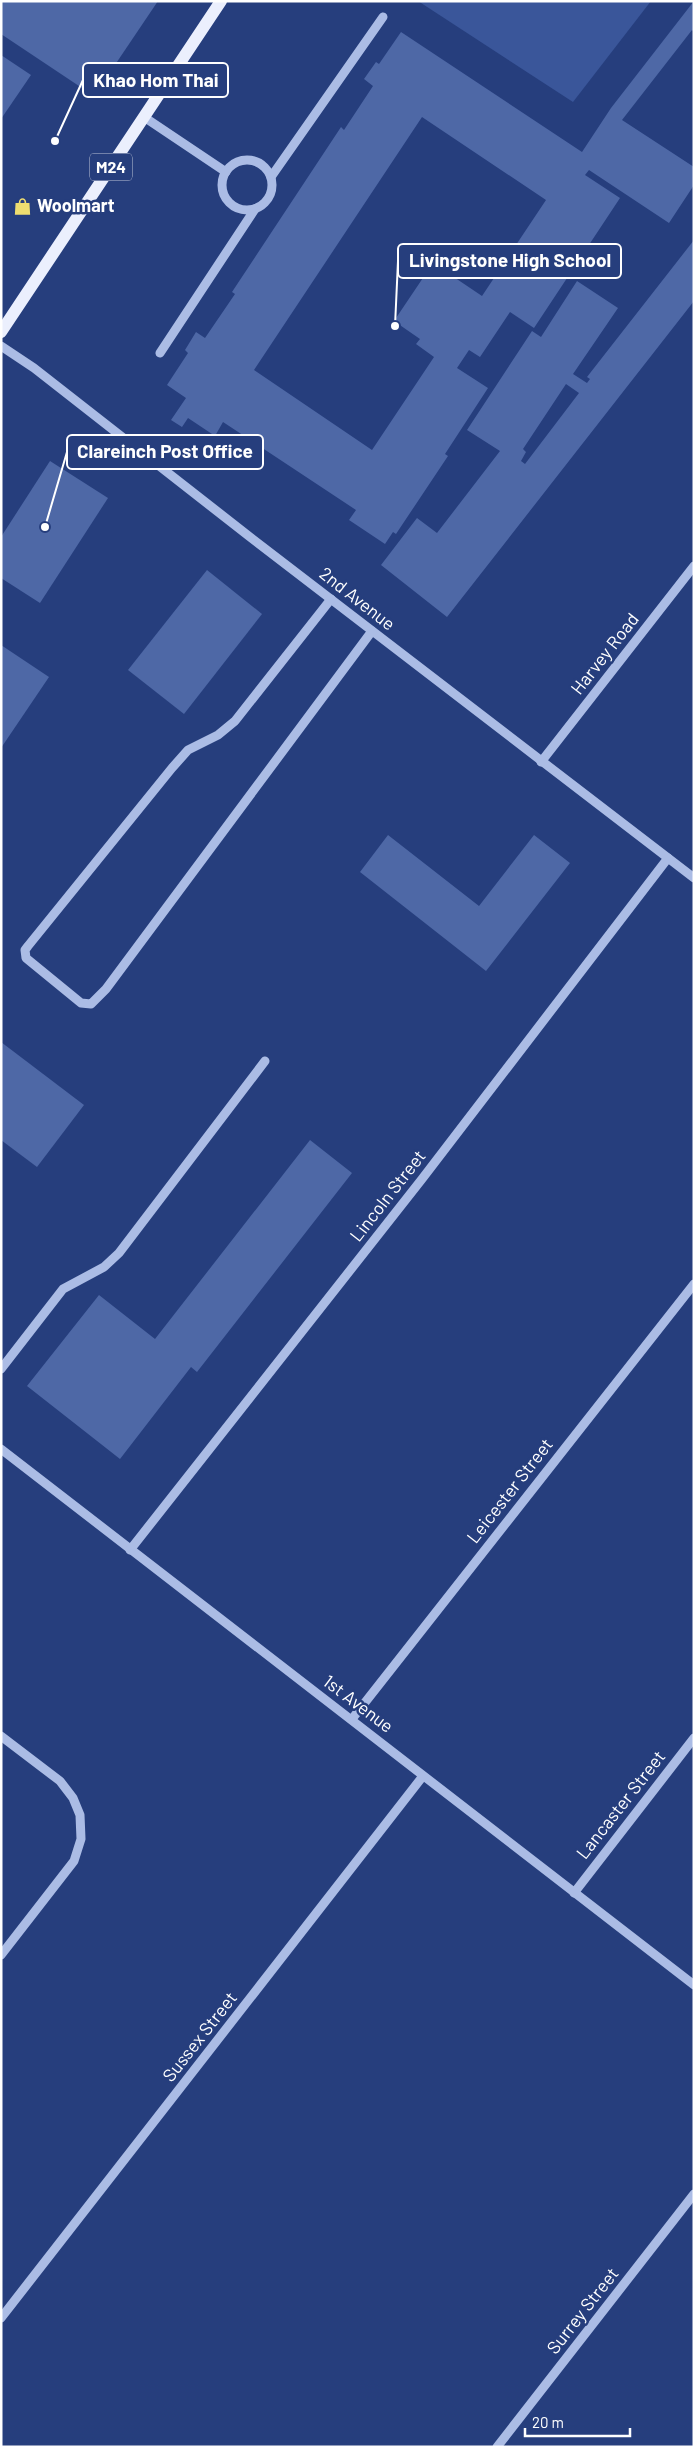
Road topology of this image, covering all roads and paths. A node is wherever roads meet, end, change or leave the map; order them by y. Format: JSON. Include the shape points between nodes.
{"nodes":[{"id":1,"x":221,"y":1,"type":"edge"},
{"id":2,"x":383,"y":17,"type":"dead end"},
{"id":3,"x":144,"y":117,"type":"junction"},
{"id":4,"x":226,"y":172,"type":"junction"},
{"id":5,"x":271,"y":177,"type":"junction"},
{"id":6,"x":255,"y":209,"type":"junction"},
{"id":7,"x":1,"y":332,"type":"edge"},
{"id":8,"x":1,"y":346,"type":"edge"},
{"id":9,"x":160,"y":352,"type":"dead end"},
{"id":10,"x":694,"y":566,"type":"edge"},
{"id":11,"x":331,"y":599,"type":"junction"},
{"id":12,"x":372,"y":631,"type":"junction"},
{"id":13,"x":541,"y":762,"type":"junction"},
{"id":14,"x":668,"y":858,"type":"junction"},
{"id":15,"x":694,"y":878,"type":"edge"},
{"id":16,"x":265,"y":1061,"type":"dead end"},
{"id":17,"x":694,"y":1284,"type":"edge"},
{"id":18,"x":1,"y":1369,"type":"edge"},
{"id":19,"x":1,"y":1449,"type":"edge"},
{"id":20,"x":130,"y":1550,"type":"junction"},
{"id":21,"x":352,"y":1720,"type":"junction"},
{"id":22,"x":1,"y":1736,"type":"edge"},
{"id":23,"x":694,"y":1738,"type":"edge"},
{"id":24,"x":424,"y":1776,"type":"junction"},
{"id":25,"x":574,"y":1893,"type":"junction"},
{"id":26,"x":1,"y":1955,"type":"edge"},
{"id":27,"x":694,"y":1985,"type":"edge"},
{"id":28,"x":694,"y":2194,"type":"edge"},
{"id":29,"x":1,"y":2318,"type":"edge"},
{"id":30,"x":497,"y":2447,"type":"edge"}],
"edges":[{"from":1,"to":3,"type":"main road","number":"M24"},
{"from":2,"to":5,"type":"street"},
{"from":3,"to":4,"type":"street"},
{"from":3,"to":7,"type":"main road","number":"M24"},
{"from":4,"to":5,"type":"street","via":[[234,163],[245,160],[261,164]]},
{"from":4,"to":6,"type":"street","via":[[221,182],[228,203],[238,209]]},
{"from":5,"to":6,"type":"street","via":[[272,189],[268,200]]},
{"from":6,"to":9,"type":"street"},
{"from":8,"to":11,"type":"street","name":"2nd Avenue","via":[[34,368]]},
{"from":10,"to":13,"type":"street","name":"Harvey Road"},
{"from":11,"to":12,"type":"street","name":"2nd Avenue"},
{"from":11,"to":12,"type":"street","via":[[235,721],[218,735],[188,750],[172,768],[25,950],[26,958],[81,1003],[91,1004],[106,989]]},
{"from":12,"to":13,"type":"street","name":"2nd Avenue"},
{"from":13,"to":14,"type":"street","name":"2nd Avenue"},
{"from":14,"to":15,"type":"street","name":"2nd Avenue"},
{"from":14,"to":20,"type":"street","name":"Lincoln Street","via":[[422,1179]]},
{"from":16,"to":18,"type":"street","via":[[119,1253],[104,1267],[63,1289]]},
{"from":17,"to":21,"type":"street","name":"Leicester Street"},
{"from":19,"to":20,"type":"street","name":"1st Avenue"},
{"from":20,"to":21,"type":"street","name":"1st Avenue"},
{"from":21,"to":24,"type":"street","name":"1st Avenue"},
{"from":22,"to":26,"type":"street","via":[[60,1781],[74,1798],[80,1815],[81,1839],[74,1861]]},
{"from":23,"to":25,"type":"street","name":"Lancaster Street"},
{"from":24,"to":25,"type":"street","name":"1st Avenue"},
{"from":24,"to":29,"type":"street","name":"Sussex Street"},
{"from":25,"to":27,"type":"street","name":"1st Avenue"},
{"from":28,"to":30,"type":"street","name":"Surrey Street"}]}
